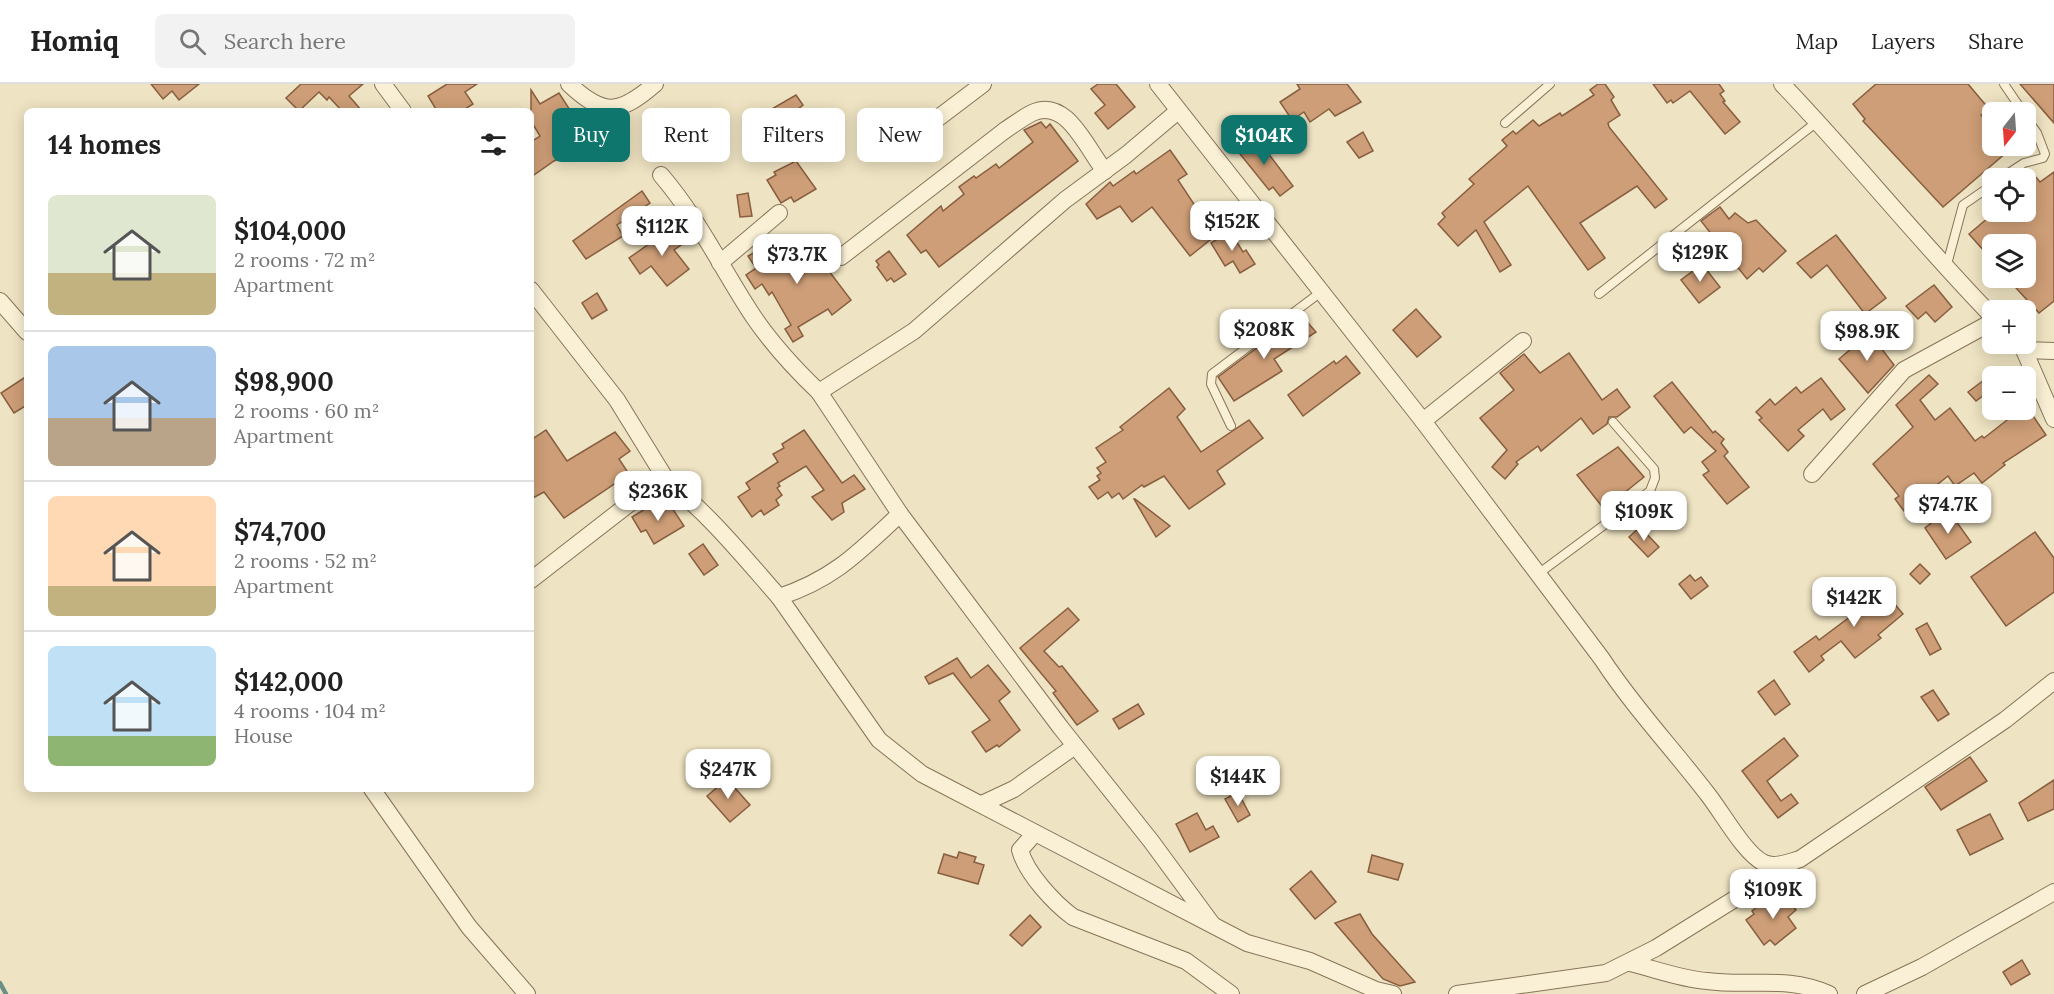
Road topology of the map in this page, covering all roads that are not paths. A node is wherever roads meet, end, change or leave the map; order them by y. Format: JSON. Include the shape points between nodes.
{"nodes":[{"id":1,"x":382,"y":84,"type":"edge"},
{"id":2,"x":569,"y":84,"type":"edge"},
{"id":3,"x":642,"y":84,"type":"edge"},
{"id":4,"x":655,"y":84,"type":"edge"},
{"id":5,"x":983,"y":84,"type":"edge"},
{"id":6,"x":1158,"y":84,"type":"edge"},
{"id":7,"x":1550,"y":84,"type":"edge"},
{"id":8,"x":1782,"y":84,"type":"edge"},
{"id":9,"x":2004,"y":84,"type":"edge"},
{"id":10,"x":2016,"y":102,"type":"edge"},
{"id":11,"x":624,"y":106,"type":"junction"},
{"id":12,"x":401,"y":108,"type":"edge"},
{"id":13,"x":1178,"y":111,"type":"junction"},
{"id":14,"x":943,"y":114,"type":"edge"},
{"id":15,"x":1818,"y":122,"type":"junction"},
{"id":16,"x":1504,"y":123,"type":"dead end"},
{"id":17,"x":2036,"y":132,"type":"edge"},
{"id":18,"x":2015,"y":168,"type":"edge"},
{"id":19,"x":1105,"y":171,"type":"junction"},
{"id":20,"x":661,"y":175,"type":"dead end"},
{"id":21,"x":1982,"y":192,"type":"edge"},
{"id":22,"x":779,"y":213,"type":"dead end"},
{"id":23,"x":841,"y":257,"type":"dead end"},
{"id":24,"x":720,"y":263,"type":"junction"},
{"id":25,"x":1946,"y":269,"type":"junction"},
{"id":26,"x":1321,"y":292,"type":"junction"},
{"id":27,"x":534,"y":294,"type":"edge"},
{"id":28,"x":1599,"y":294,"type":"dead end"},
{"id":29,"x":0,"y":301,"type":"edge"},
{"id":30,"x":1982,"y":306,"type":"edge"},
{"id":31,"x":1982,"y":327,"type":"edge"},
{"id":32,"x":24,"y":329,"type":"edge"},
{"id":33,"x":1523,"y":341,"type":"dead end"},
{"id":34,"x":2036,"y":349,"type":"edge"},
{"id":35,"x":2054,"y":351,"type":"edge"},
{"id":36,"x":2024,"y":354,"type":"edge"},
{"id":37,"x":819,"y":392,"type":"junction"},
{"id":38,"x":2054,"y":419,"type":"edge"},
{"id":39,"x":1423,"y":421,"type":"junction"},
{"id":40,"x":1613,"y":422,"type":"dead end"},
{"id":41,"x":1231,"y":426,"type":"dead end"},
{"id":42,"x":1812,"y":474,"type":"dead end"},
{"id":43,"x":668,"y":481,"type":"junction"},
{"id":44,"x":900,"y":514,"type":"junction"},
{"id":45,"x":1538,"y":574,"type":"junction"},
{"id":46,"x":534,"y":578,"type":"edge"},
{"id":47,"x":778,"y":597,"type":"junction"},
{"id":48,"x":2054,"y":681,"type":"edge"},
{"id":49,"x":1075,"y":746,"type":"junction"},
{"id":50,"x":374,"y":792,"type":"edge"},
{"id":51,"x":982,"y":804,"type":"junction"},
{"id":52,"x":1035,"y":833,"type":"junction"},
{"id":53,"x":1800,"y":859,"type":"junction"},
{"id":54,"x":2054,"y":892,"type":"edge"},
{"id":55,"x":1214,"y":927,"type":"junction"},
{"id":56,"x":1630,"y":963,"type":"junction"},
{"id":57,"x":527,"y":994,"type":"edge"},
{"id":58,"x":1232,"y":994,"type":"edge"},
{"id":59,"x":1393,"y":994,"type":"edge"},
{"id":60,"x":1457,"y":994,"type":"edge"},
{"id":61,"x":1829,"y":994,"type":"edge"},
{"id":62,"x":1865,"y":994,"type":"edge"}],
"edges":[{"from":1,"to":12,"type":"street"},
{"from":2,"to":11,"type":"street","via":[[607,110]]},
{"from":3,"to":11,"type":"lane"},
{"from":4,"to":11,"type":"street"},
{"from":5,"to":14,"type":"street"},
{"from":6,"to":13,"type":"street"},
{"from":7,"to":16,"type":"lane"},
{"from":8,"to":15,"type":"street"},
{"from":9,"to":10,"type":"lane"},
{"from":13,"to":19,"type":"street"},
{"from":13,"to":26,"type":"street"},
{"from":15,"to":25,"type":"street"},
{"from":15,"to":28,"type":"lane"},
{"from":17,"to":18,"type":"lane","via":[[2043,158]]},
{"from":19,"to":23,"type":"street","via":[[1059,113],[1053,109],[1032,113]]},
{"from":19,"to":37,"type":"street","via":[[1065,200],[914,331]]},
{"from":20,"to":24,"type":"street","via":[[686,203]]},
{"from":21,"to":25,"type":"lane","via":[[1964,206]]},
{"from":22,"to":24,"type":"street"},
{"from":24,"to":37,"type":"street","via":[[755,318]]},
{"from":25,"to":30,"type":"street"},
{"from":26,"to":39,"type":"street"},
{"from":26,"to":41,"type":"lane","via":[[1212,374],[1211,384]]},
{"from":27,"to":43,"type":"street","via":[[617,400]]},
{"from":29,"to":32,"type":"street"},
{"from":31,"to":42,"type":"street","via":[[1904,370]]},
{"from":33,"to":39,"type":"street"},
{"from":34,"to":35,"type":"street"},
{"from":36,"to":38,"type":"street"},
{"from":37,"to":44,"type":"street"},
{"from":39,"to":45,"type":"street"},
{"from":40,"to":45,"type":"lane","via":[[1654,469],[1650,491]]},
{"from":43,"to":46,"type":"street","via":[[634,500]]},
{"from":43,"to":47,"type":"street","via":[[735,544]]},
{"from":44,"to":47,"type":"street","via":[[856,556]]},
{"from":44,"to":49,"type":"street"},
{"from":45,"to":53,"type":"street","via":[[1626,696],[1708,794],[1752,854],[1766,864],[1781,865]]},
{"from":47,"to":51,"type":"street","via":[[879,740],[922,774]]},
{"from":48,"to":53,"type":"street","via":[[2005,720]]},
{"from":49,"to":51,"type":"street","via":[[1014,789]]},
{"from":49,"to":55,"type":"street"},
{"from":50,"to":57,"type":"street","via":[[469,927]]},
{"from":51,"to":52,"type":"street"},
{"from":52,"to":55,"type":"street"},
{"from":52,"to":58,"type":"street","via":[[1020,850],[1024,865],[1063,909],[1073,917],[1186,961]]},
{"from":53,"to":56,"type":"street"},
{"from":54,"to":62,"type":"street","via":[[1914,971]]},
{"from":55,"to":59,"type":"street","via":[[1247,943],[1310,961]]},
{"from":56,"to":60,"type":"street","via":[[1606,974]]},
{"from":56,"to":61,"type":"street","via":[[1704,981],[1750,985],[1777,980]]}]}
